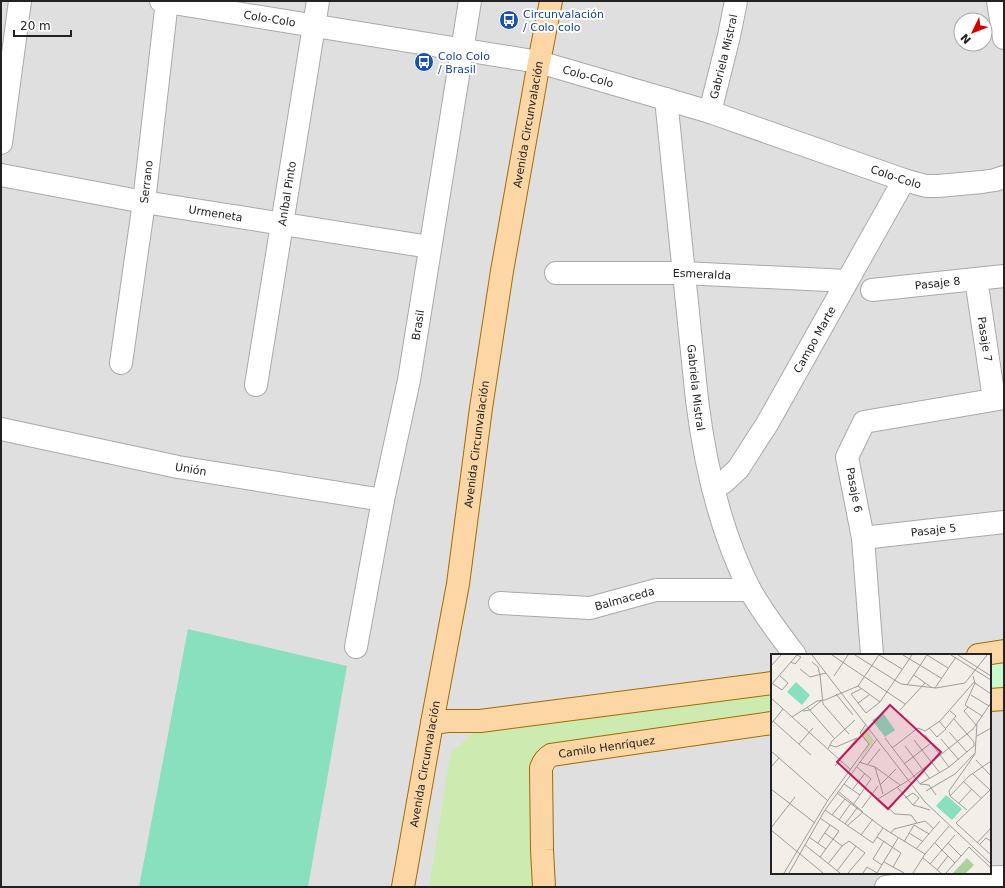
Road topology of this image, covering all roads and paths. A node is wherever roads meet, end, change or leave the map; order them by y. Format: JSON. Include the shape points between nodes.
{"nodes":[{"id":1,"x":20,"y":1,"type":"edge"},
{"id":2,"x":165,"y":1,"type":"edge"},
{"id":3,"x":318,"y":1,"type":"edge"},
{"id":4,"x":470,"y":1,"type":"edge"},
{"id":5,"x":551,"y":1,"type":"edge"},
{"id":6,"x":736,"y":1,"type":"edge"},
{"id":7,"x":998,"y":1,"type":"edge"},
{"id":8,"x":314,"y":26,"type":"junction"},
{"id":9,"x":1004,"y":38,"type":"edge"},
{"id":10,"x":462,"y":49,"type":"junction"},
{"id":11,"x":539,"y":62,"type":"junction"},
{"id":12,"x":666,"y":99,"type":"junction"},
{"id":13,"x":710,"y":112,"type":"junction"},
{"id":14,"x":1,"y":143,"type":"edge"},
{"id":15,"x":1,"y":175,"type":"edge"},
{"id":16,"x":1004,"y":177,"type":"edge"},
{"id":17,"x":904,"y":180,"type":"junction"},
{"id":18,"x":144,"y":202,"type":"junction"},
{"id":19,"x":282,"y":224,"type":"junction"},
{"id":20,"x":430,"y":248,"type":"junction"},
{"id":21,"x":556,"y":273,"type":"dead end"},
{"id":22,"x":683,"y":273,"type":"junction"},
{"id":23,"x":1004,"y":276,"type":"edge"},
{"id":24,"x":976,"y":279,"type":"junction"},
{"id":25,"x":847,"y":281,"type":"junction"},
{"id":26,"x":872,"y":290,"type":"dead end"},
{"id":27,"x":121,"y":363,"type":"dead end"},
{"id":28,"x":256,"y":385,"type":"dead end"},
{"id":29,"x":999,"y":399,"type":"edge"},
{"id":30,"x":1,"y":429,"type":"edge"},
{"id":31,"x":713,"y":488,"type":"junction"},
{"id":32,"x":383,"y":500,"type":"junction"},
{"id":33,"x":1004,"y":522,"type":"edge"},
{"id":34,"x":863,"y":538,"type":"junction"},
{"id":35,"x":750,"y":590,"type":"junction"},
{"id":36,"x":500,"y":603,"type":"dead end"},
{"id":37,"x":356,"y":647,"type":"dead end"},
{"id":38,"x":1004,"y":651,"type":"edge"},
{"id":39,"x":794,"y":654,"type":"edge"},
{"id":40,"x":872,"y":654,"type":"edge"},
{"id":41,"x":984,"y":654,"type":"edge"},
{"id":42,"x":771,"y":683,"type":"edge"},
{"id":43,"x":1004,"y":699,"type":"edge"},
{"id":44,"x":991,"y":700,"type":"edge"},
{"id":45,"x":432,"y":723,"type":"junction"},
{"id":46,"x":771,"y":723,"type":"edge"},
{"id":47,"x":1004,"y":877,"type":"edge"},
{"id":48,"x":961,"y":879,"type":"edge"},
{"id":49,"x":404,"y":887,"type":"edge"},
{"id":50,"x":544,"y":887,"type":"edge"},
{"id":51,"x":886,"y":887,"type":"edge"}],
"edges":[{"from":1,"to":14,"type":"street"},
{"from":2,"to":8,"type":"street","name":"Colo-Colo"},
{"from":2,"to":18,"type":"street","name":"Serrano"},
{"from":3,"to":8,"type":"street","name":"Aníbal Pinto"},
{"from":4,"to":10,"type":"street","name":"Brasil"},
{"from":5,"to":11,"type":"main road","name":"Avenida Circunvalación"},
{"from":6,"to":13,"type":"street","name":"Gabriela Mistral"},
{"from":7,"to":9,"type":"street"},
{"from":8,"to":10,"type":"street","name":"Colo-Colo"},
{"from":8,"to":19,"type":"street","name":"Aníbal Pinto"},
{"from":10,"to":11,"type":"street","name":"Colo-Colo"},
{"from":10,"to":20,"type":"street","name":"Brasil"},
{"from":11,"to":12,"type":"street","name":"Colo-Colo"},
{"from":11,"to":45,"type":"main road","name":"Avenida Circunvalación","via":[[502,271],[458,584]]},
{"from":12,"to":13,"type":"street","name":"Colo-Colo"},
{"from":12,"to":22,"type":"street","name":"Gabriela Mistral"},
{"from":13,"to":17,"type":"street","name":"Colo-Colo"},
{"from":15,"to":18,"type":"street","name":"Urmeneta"},
{"from":16,"to":17,"type":"street","name":"Colo-Colo","via":[[938,186],[926,186]]},
{"from":17,"to":25,"type":"street","name":"Campo Marte"},
{"from":18,"to":19,"type":"street","name":"Urmeneta"},
{"from":18,"to":27,"type":"street","name":"Serrano"},
{"from":19,"to":20,"type":"street","name":"Urmeneta"},
{"from":19,"to":28,"type":"street","name":"Aníbal Pinto"},
{"from":20,"to":32,"type":"street","name":"Brasil","via":[[409,380]]},
{"from":21,"to":22,"type":"street","name":"Esmeralda"},
{"from":22,"to":25,"type":"street","name":"Esmeralda"},
{"from":22,"to":31,"type":"street","name":"Gabriela Mistral","via":[[700,430]]},
{"from":23,"to":24,"type":"street","name":"Pasaje 8"},
{"from":24,"to":26,"type":"street","name":"Pasaje 8"},
{"from":24,"to":29,"type":"street","name":"Pasaje 7"},
{"from":25,"to":31,"type":"street","name":"Campo Marte","via":[[786,392],[746,458],[731,476]]},
{"from":29,"to":34,"type":"street","name":"Pasaje 6","via":[[864,422],[847,457]]},
{"from":30,"to":32,"type":"street","name":"Unión","via":[[178,467]]},
{"from":31,"to":35,"type":"street","name":"Gabriela Mistral","via":[[726,531]]},
{"from":32,"to":37,"type":"street","name":"Brasil"},
{"from":33,"to":34,"type":"street","name":"Pasaje 5"},
{"from":34,"to":40,"type":"street","name":"Pasaje 6"},
{"from":35,"to":36,"type":"street","name":"Balmaceda","via":[[656,590],[590,608]]},
{"from":35,"to":39,"type":"street","name":"Gabriela Mistral"},
{"from":38,"to":41,"type":"main road"},
{"from":42,"to":45,"type":"main road","via":[[480,720]]},
{"from":43,"to":44,"type":"main road"},
{"from":45,"to":49,"type":"main road","name":"Avenida Circunvalación"},
{"from":46,"to":50,"type":"main road","name":"Camilo Henríquez","via":[[548,757],[541,768]]},
{"from":47,"to":48,"type":"street"},
{"from":48,"to":51,"type":"street"}]}
